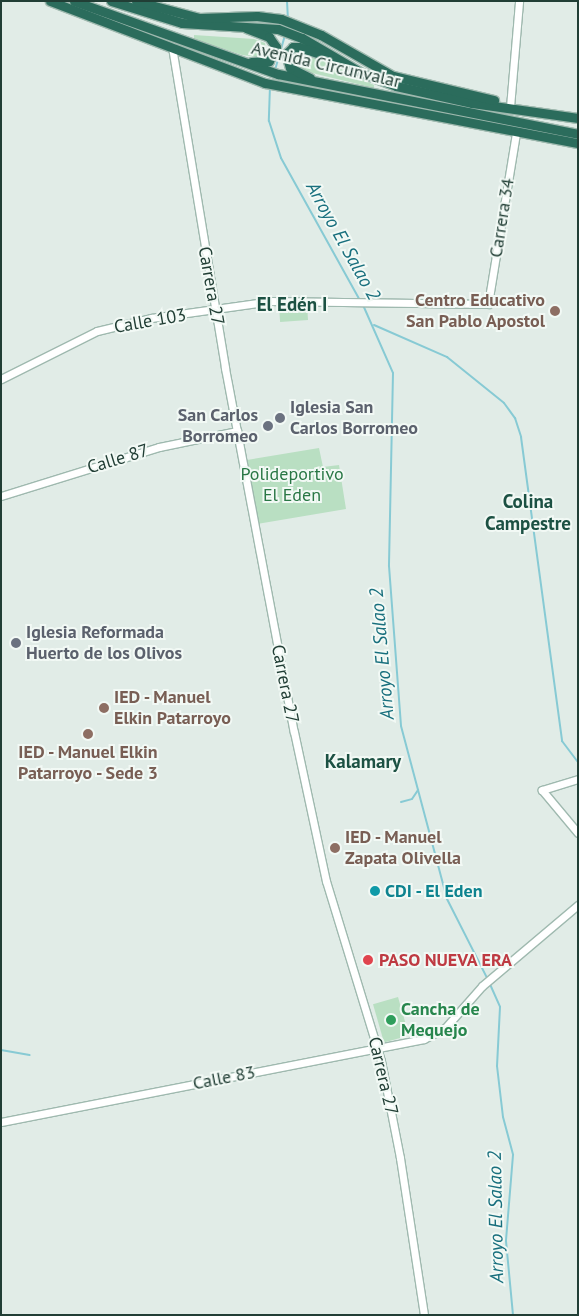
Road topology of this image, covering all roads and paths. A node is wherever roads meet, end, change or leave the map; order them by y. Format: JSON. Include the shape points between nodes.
{"nodes":[{"id":1,"x":50,"y":1,"type":"edge"},
{"id":2,"x":74,"y":1,"type":"edge"},
{"id":3,"x":111,"y":1,"type":"edge"},
{"id":4,"x":136,"y":1,"type":"edge"},
{"id":5,"x":519,"y":1,"type":"edge"},
{"id":6,"x":280,"y":24,"type":"junction"},
{"id":7,"x":244,"y":27,"type":"junction"},
{"id":8,"x":172,"y":47,"type":"junction"},
{"id":9,"x":338,"y":60,"type":"junction"},
{"id":10,"x":236,"y":62,"type":"junction"},
{"id":11,"x":334,"y":86,"type":"junction"},
{"id":12,"x":510,"y":107,"type":"junction"},
{"id":13,"x":578,"y":118,"type":"edge"},
{"id":14,"x":516,"y":133,"type":"junction"},
{"id":15,"x":578,"y":134,"type":"edge"},
{"id":16,"x":578,"y":143,"type":"edge"},
{"id":17,"x":488,"y":304,"type":"joint"},
{"id":18,"x":216,"y":310,"type":"junction"},
{"id":19,"x":1,"y":378,"type":"edge"},
{"id":20,"x":237,"y":431,"type":"junction"},
{"id":21,"x":1,"y":496,"type":"edge"},
{"id":22,"x":578,"y":779,"type":"edge"},
{"id":23,"x":578,"y":833,"type":"edge"},
{"id":24,"x":578,"y":905,"type":"edge"},
{"id":25,"x":378,"y":1048,"type":"junction"},
{"id":26,"x":1,"y":1122,"type":"edge"},
{"id":27,"x":424,"y":1315,"type":"edge"}],
"edges":[{"from":1,"to":8,"type":"highway"},
{"from":2,"to":10,"type":"highway","name":"Avenida Circunvalar"},
{"from":3,"to":7,"type":"highway","name":"Avenida Circunvalar","via":[[150,16],[182,23]]},
{"from":4,"to":6,"type":"highway","via":[[200,18]]},
{"from":5,"to":12,"type":"street"},
{"from":6,"to":7,"type":"highway","name":"Avenida Circunvalar"},
{"from":6,"to":9,"type":"highway","name":"Avenida Circunvalar"},
{"from":6,"to":12,"type":"highway","via":[[292,23],[321,35],[392,76]]},
{"from":7,"to":10,"type":"highway","via":[[269,37],[274,42],[276,53],[263,63]]},
{"from":8,"to":14,"type":"highway","via":[[265,83]]},
{"from":8,"to":18,"type":"street","name":"Carrera 27"},
{"from":9,"to":11,"type":"highway","via":[[299,46],[289,49],[286,59],[295,71]]},
{"from":9,"to":12,"type":"highway","name":"Avenida Circunvalar","via":[[396,86],[472,103]]},
{"from":10,"to":11,"type":"highway","name":"Avenida Circunvalar"},
{"from":11,"to":15,"type":"highway","name":"Avenida Circunvalar"},
{"from":12,"to":13,"type":"highway","name":"Avenida Circunvalar"},
{"from":14,"to":16,"type":"highway"},
{"from":14,"to":17,"type":"street","name":"Carrera 34"},
{"from":17,"to":18,"type":"street","name":"Calle 103","via":[[272,301]]},
{"from":18,"to":19,"type":"street","name":"Calle 103","via":[[151,318],[97,331]]},
{"from":18,"to":20,"type":"street","name":"Carrera 27"},
{"from":20,"to":21,"type":"street","name":"Calle 87","via":[[160,446]]},
{"from":20,"to":25,"type":"street","name":"Carrera 27","via":[[314,830],[326,882]]},
{"from":22,"to":23,"type":"street","via":[[542,790]]},
{"from":24,"to":25,"type":"street","name":"Calle 83","via":[[482,986],[444,1028],[424,1039]]},
{"from":25,"to":26,"type":"street","name":"Calle 83"},
{"from":25,"to":27,"type":"street","name":"Carrera 27","via":[[395,1129]]}]}
